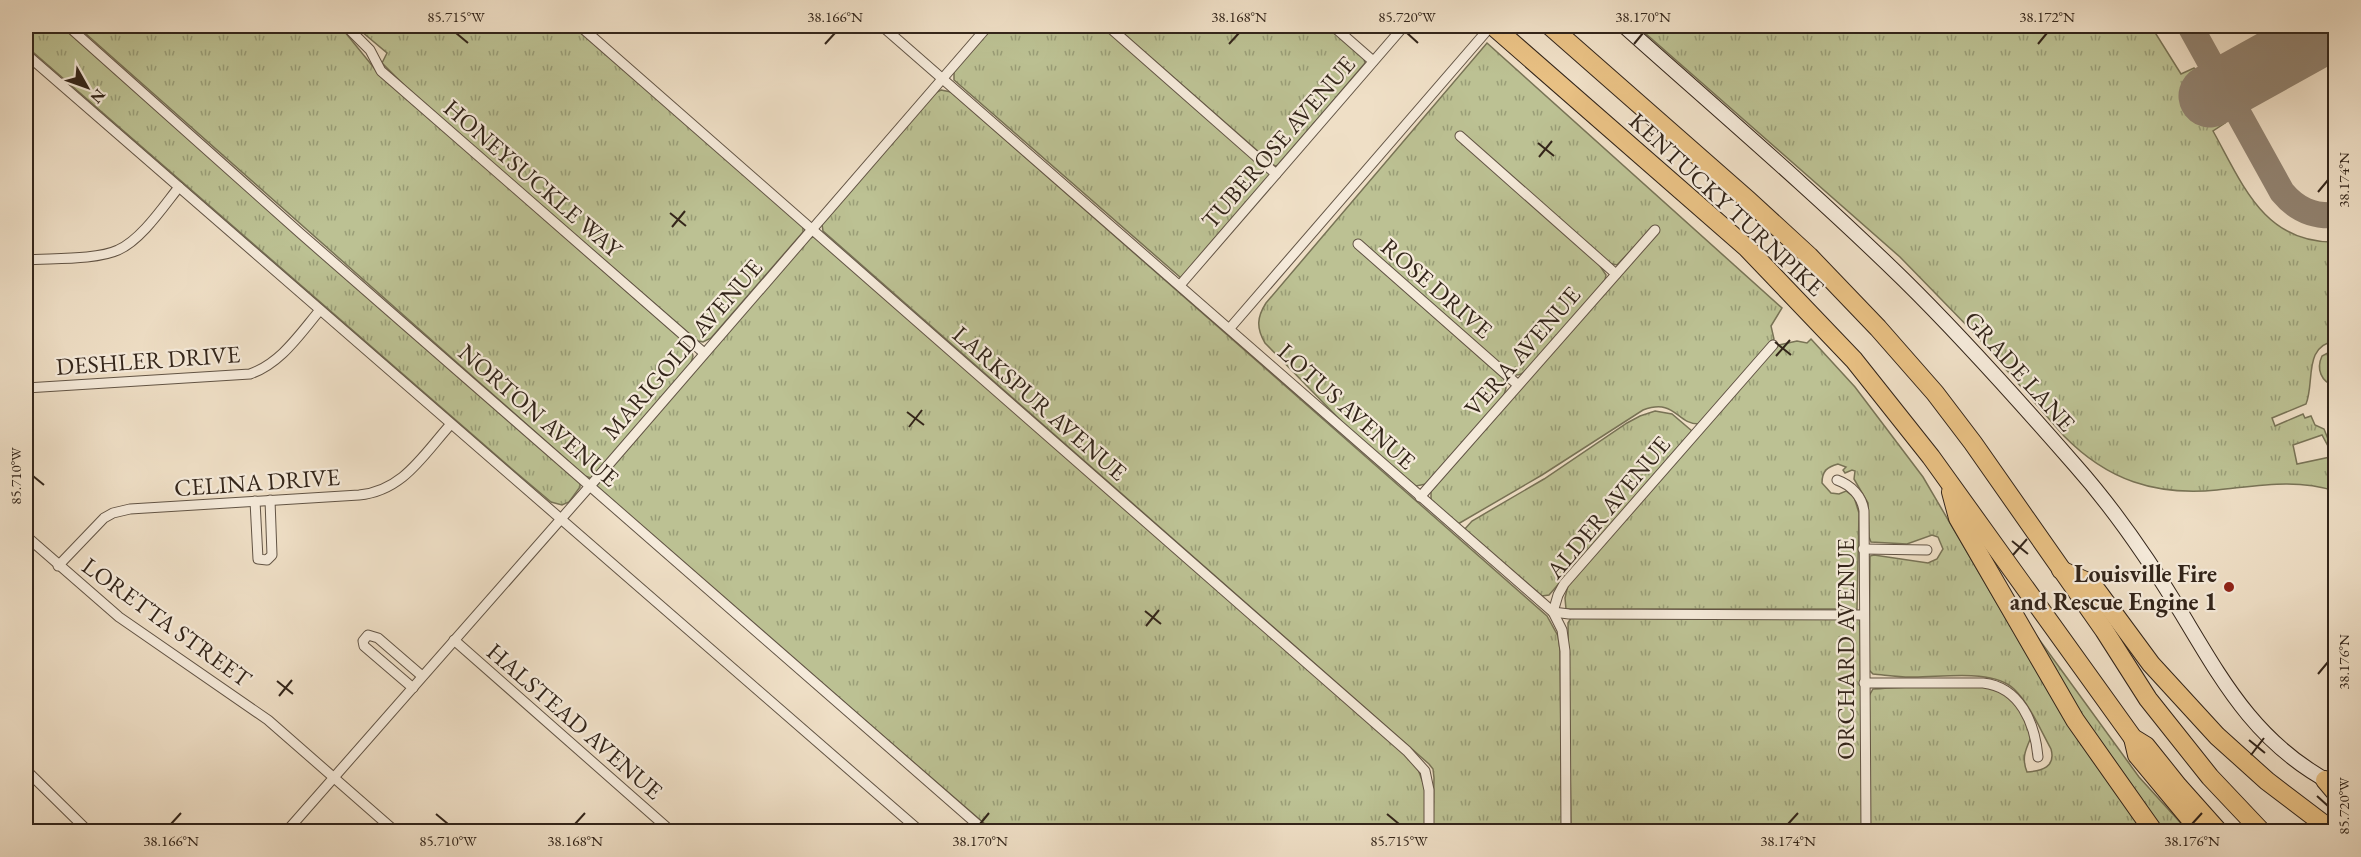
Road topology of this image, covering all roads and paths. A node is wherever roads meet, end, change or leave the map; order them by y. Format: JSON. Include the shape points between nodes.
{"nodes":[{"id":1,"x":68,"y":26,"type":"edge"},
{"id":2,"x":345,"y":26,"type":"edge"},
{"id":3,"x":580,"y":26,"type":"edge"},
{"id":4,"x":882,"y":26,"type":"edge"},
{"id":5,"x":988,"y":26,"type":"edge"},
{"id":6,"x":1108,"y":26,"type":"edge"},
{"id":7,"x":1333,"y":26,"type":"edge"},
{"id":8,"x":1404,"y":26,"type":"edge"},
{"id":9,"x":1492,"y":26,"type":"edge"},
{"id":10,"x":1550,"y":26,"type":"edge"},
{"id":11,"x":1624,"y":26,"type":"edge"},
{"id":12,"x":26,"y":54,"type":"edge"},
{"id":13,"x":1373,"y":61,"type":"junction"},
{"id":14,"x":942,"y":79,"type":"junction"},
{"id":15,"x":1460,"y":136,"type":"dead end"},
{"id":16,"x":1276,"y":174,"type":"junction"},
{"id":17,"x":179,"y":187,"type":"junction"},
{"id":18,"x":812,"y":229,"type":"junction"},
{"id":19,"x":1655,"y":230,"type":"dead end"},
{"id":20,"x":1358,"y":244,"type":"dead end"},
{"id":21,"x":26,"y":260,"type":"edge"},
{"id":22,"x":1616,"y":274,"type":"junction"},
{"id":23,"x":1181,"y":284,"type":"junction"},
{"id":24,"x":320,"y":310,"type":"junction"},
{"id":25,"x":1230,"y":328,"type":"junction"},
{"id":26,"x":1773,"y":345,"type":"dead end"},
{"id":27,"x":704,"y":353,"type":"junction"},
{"id":28,"x":1518,"y":385,"type":"junction"},
{"id":29,"x":26,"y":388,"type":"edge"},
{"id":30,"x":451,"y":424,"type":"junction"},
{"id":31,"x":1837,"y":480,"type":"dead end"},
{"id":32,"x":1950,"y":484,"type":"junction"},
{"id":33,"x":590,"y":486,"type":"junction"},
{"id":34,"x":1420,"y":497,"type":"junction"},
{"id":35,"x":255,"y":501,"type":"junction"},
{"id":36,"x":270,"y":501,"type":"junction"},
{"id":37,"x":560,"y":518,"type":"junction"},
{"id":38,"x":26,"y":536,"type":"edge"},
{"id":39,"x":1863,"y":549,"type":"junction"},
{"id":40,"x":1927,"y":550,"type":"dead end"},
{"id":41,"x":58,"y":566,"type":"junction"},
{"id":42,"x":2060,"y":569,"type":"junction"},
{"id":43,"x":1553,"y":612,"type":"junction"},
{"id":44,"x":1863,"y":615,"type":"junction"},
{"id":45,"x":454,"y":640,"type":"junction"},
{"id":46,"x":422,"y":676,"type":"junction"},
{"id":47,"x":1864,"y":683,"type":"junction"},
{"id":48,"x":413,"y":687,"type":"junction"},
{"id":49,"x":2133,"y":738,"type":"junction"},
{"id":50,"x":2038,"y":757,"type":"dead end"},
{"id":51,"x":26,"y":770,"type":"edge"},
{"id":52,"x":334,"y":776,"type":"junction"},
{"id":53,"x":2332,"y":786,"type":"edge"},
{"id":54,"x":89,"y":831,"type":"edge"},
{"id":55,"x":286,"y":831,"type":"edge"},
{"id":56,"x":396,"y":831,"type":"edge"},
{"id":57,"x":672,"y":831,"type":"edge"},
{"id":58,"x":921,"y":831,"type":"edge"},
{"id":59,"x":986,"y":831,"type":"edge"},
{"id":60,"x":1429,"y":831,"type":"edge"},
{"id":61,"x":1566,"y":831,"type":"edge"},
{"id":62,"x":1866,"y":831,"type":"edge"},
{"id":63,"x":2154,"y":831,"type":"edge"},
{"id":64,"x":2201,"y":831,"type":"edge"},
{"id":65,"x":2219,"y":831,"type":"edge"},
{"id":66,"x":2262,"y":831,"type":"edge"},
{"id":67,"x":2334,"y":831,"type":"edge"}],
"edges":[{"from":1,"to":33,"type":"street","name":"NORTON AVENUE"},
{"from":2,"to":27,"type":"street","name":"HONEYSUCKLE WAY","via":[[396,84]]},
{"from":3,"to":18,"type":"street","name":"LARKSPUR AVENUE"},
{"from":4,"to":14,"type":"street","name":"LOTUS AVENUE"},
{"from":5,"to":14,"type":"street","name":"MARIGOLD AVENUE"},
{"from":6,"to":16,"type":"street"},
{"from":7,"to":13,"type":"street"},
{"from":8,"to":13,"type":"street","name":"TUBEROSE AVENUE"},
{"from":9,"to":25,"type":"street"},
{"from":9,"to":32,"type":"highway","name":"KENTUCKY TURNPIKE","via":[[1765,266],[1872,382]]},
{"from":10,"to":42,"type":"highway","via":[[1809,256],[1878,328],[1973,443]]},
{"from":11,"to":53,"type":"main road","name":"GRADE LANE","via":[[1839,219],[1947,324],[2113,511],[2247,716]]},
{"from":12,"to":17,"type":"street"},
{"from":13,"to":16,"type":"street","name":"TUBEROSE AVENUE"},
{"from":14,"to":18,"type":"street","name":"MARIGOLD AVENUE"},
{"from":14,"to":23,"type":"street","name":"LOTUS AVENUE"},
{"from":15,"to":22,"type":"street"},
{"from":16,"to":23,"type":"street","name":"TUBEROSE AVENUE"},
{"from":17,"to":21,"type":"street","via":[[137,235],[116,251]]},
{"from":17,"to":24,"type":"street"},
{"from":18,"to":27,"type":"street","name":"MARIGOLD AVENUE"},
{"from":18,"to":60,"type":"street","name":"LARKSPUR AVENUE","via":[[1407,751],[1425,771]]},
{"from":19,"to":22,"type":"street","name":"VERA AVENUE"},
{"from":20,"to":28,"type":"street","name":"ROSE DRIVE"},
{"from":22,"to":28,"type":"street","name":"VERA AVENUE"},
{"from":23,"to":25,"type":"street","name":"LOTUS AVENUE"},
{"from":24,"to":29,"type":"street","name":"DESHLER DRIVE","via":[[279,358],[250,374]]},
{"from":24,"to":30,"type":"street"},
{"from":25,"to":34,"type":"street","name":"LOTUS AVENUE"},
{"from":26,"to":43,"type":"street","name":"ALDER AVENUE","via":[[1564,584]]},
{"from":27,"to":33,"type":"street","name":"MARIGOLD AVENUE"},
{"from":28,"to":34,"type":"street","name":"VERA AVENUE"},
{"from":30,"to":36,"type":"street","name":"CELINA DRIVE","via":[[406,475],[374,494]]},
{"from":30,"to":37,"type":"street"},
{"from":31,"to":39,"type":"street","name":"ORCHARD AVENUE","via":[[1852,488],[1863,503]]},
{"from":32,"to":49,"type":"highway","name":"KENTUCKY TURNPIKE"},
{"from":32,"to":63,"type":"highway","via":[[1958,518],[2045,672]]},
{"from":33,"to":37,"type":"street","name":"MARIGOLD AVENUE"},
{"from":33,"to":59,"type":"street","name":"NORTON AVENUE"},
{"from":34,"to":43,"type":"street","name":"LOTUS AVENUE"},
{"from":35,"to":36,"type":"street","name":"CELINA DRIVE"},
{"from":35,"to":36,"type":"street","via":[[258,559],[267,560],[273,547]]},
{"from":35,"to":41,"type":"street","name":"CELINA DRIVE","via":[[113,513],[95,525]]},
{"from":37,"to":45,"type":"street","name":"MARIGOLD AVENUE"},
{"from":37,"to":58,"type":"street"},
{"from":38,"to":41,"type":"street","name":"LORETTA STREET"},
{"from":39,"to":40,"type":"street"},
{"from":39,"to":44,"type":"street","name":"ORCHARD AVENUE"},
{"from":41,"to":52,"type":"street","name":"LORETTA STREET","via":[[119,617],[268,720]]},
{"from":42,"to":66,"type":"highway","via":[[2148,699],[2210,777]]},
{"from":42,"to":67,"type":"highway","via":[[2092,584],[2151,664],[2232,750]]},
{"from":43,"to":44,"type":"street"},
{"from":43,"to":61,"type":"street","name":"ALDER AVENUE","via":[[1562,630],[1564,651]]},
{"from":44,"to":47,"type":"street","name":"ORCHARD AVENUE"},
{"from":45,"to":46,"type":"street","name":"MARIGOLD AVENUE"},
{"from":45,"to":57,"type":"street","name":"HALSTEAD AVENUE"},
{"from":46,"to":48,"type":"street","name":"MARIGOLD AVENUE"},
{"from":46,"to":48,"type":"street","via":[[378,638],[368,635],[363,641],[364,646]]},
{"from":47,"to":50,"type":"street","via":[[1983,683],[2001,687],[2025,710]]},
{"from":47,"to":62,"type":"street","name":"ORCHARD AVENUE"},
{"from":48,"to":52,"type":"street","name":"MARIGOLD AVENUE"},
{"from":49,"to":64,"type":"highway","via":[[2137,755]]},
{"from":49,"to":65,"type":"highway","name":"KENTUCKY TURNPIKE","via":[[2146,746]]},
{"from":51,"to":54,"type":"street"},
{"from":52,"to":55,"type":"street","name":"MARIGOLD AVENUE"},
{"from":52,"to":56,"type":"street","name":"LORETTA STREET"}]}
